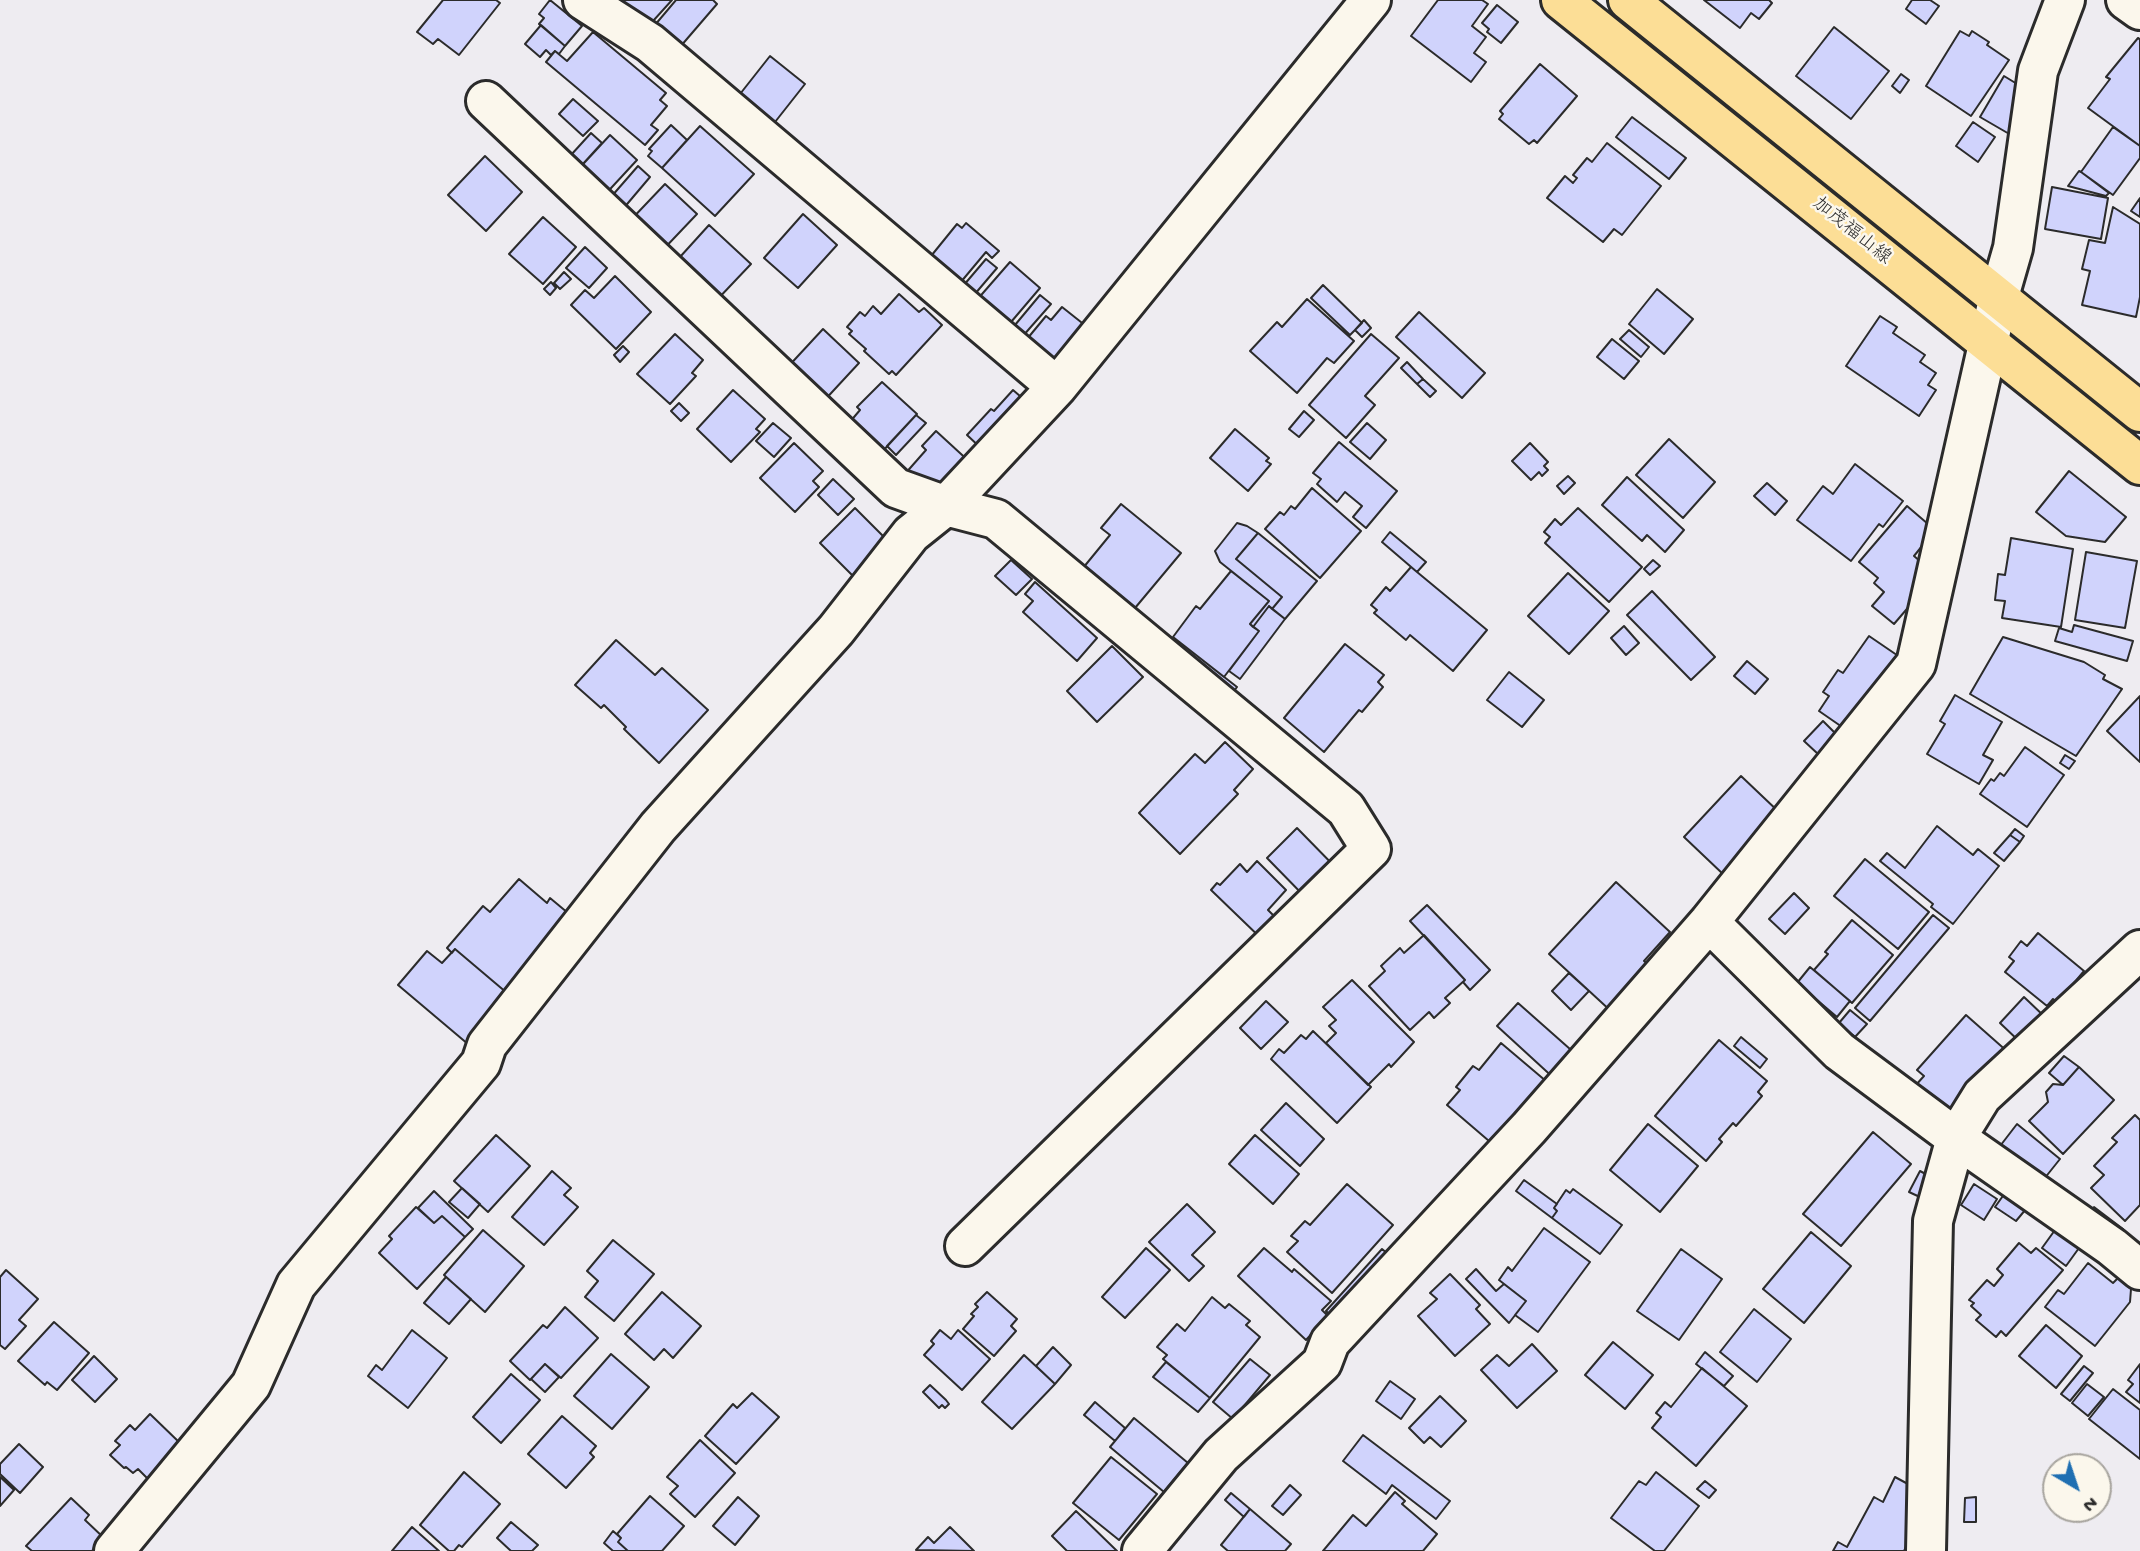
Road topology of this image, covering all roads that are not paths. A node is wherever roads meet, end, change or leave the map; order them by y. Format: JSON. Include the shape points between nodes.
{"nodes":[{"id":1,"x":583,"y":0,"type":"edge"},
{"id":2,"x":1371,"y":0,"type":"edge"},
{"id":3,"x":1561,"y":0,"type":"edge"},
{"id":4,"x":1628,"y":0,"type":"edge"},
{"id":5,"x":2065,"y":0,"type":"edge"},
{"id":6,"x":2126,"y":0,"type":"edge"},
{"id":7,"x":2140,"y":10,"type":"edge"},
{"id":8,"x":486,"y":101,"type":"dead end"},
{"id":9,"x":1998,"y":299,"type":"junction"},
{"id":10,"x":1989,"y":343,"type":"junction"},
{"id":11,"x":1057,"y":387,"type":"junction"},
{"id":12,"x":2140,"y":412,"type":"edge"},
{"id":13,"x":2140,"y":466,"type":"edge"},
{"id":14,"x":946,"y":506,"type":"junction"},
{"id":15,"x":1709,"y":922,"type":"junction"},
{"id":16,"x":2140,"y":950,"type":"edge"},
{"id":17,"x":1956,"y":1138,"type":"junction"},
{"id":18,"x":965,"y":1246,"type":"dead end"},
{"id":19,"x":2140,"y":1270,"type":"edge"},
{"id":20,"x":114,"y":1551,"type":"edge"},
{"id":21,"x":1142,"y":1551,"type":"edge"},
{"id":22,"x":1926,"y":1551,"type":"edge"}],
"edges":[{"from":1,"to":11,"type":"street","via":[[650,43]]},
{"from":2,"to":11,"type":"street"},
{"from":3,"to":10,"type":"main road","name":"加茂福山線"},
{"from":4,"to":9,"type":"main road","name":"加茂福山線"},
{"from":5,"to":9,"type":"street","via":[[2038,71],[2013,248]]},
{"from":6,"to":7,"type":"street"},
{"from":8,"to":14,"type":"street","via":[[896,488]]},
{"from":9,"to":10,"type":"street"},
{"from":9,"to":12,"type":"main road","name":"加茂福山線"},
{"from":10,"to":13,"type":"main road","name":"加茂福山線"},
{"from":10,"to":15,"type":"street","via":[[1916,664]]},
{"from":11,"to":14,"type":"street"},
{"from":14,"to":18,"type":"street","via":[[996,519],[1346,809],[1371,849]]},
{"from":14,"to":20,"type":"street","via":[[911,534],[836,630],[658,827],[487,1045],[481,1063],[296,1285],[251,1385]]},
{"from":15,"to":17,"type":"street","via":[[1839,1051]]},
{"from":15,"to":21,"type":"street","via":[[1529,1128],[1330,1342],[1322,1363],[1221,1455]]},
{"from":16,"to":17,"type":"street","via":[[1982,1096]]},
{"from":17,"to":19,"type":"street"},
{"from":17,"to":22,"type":"street","via":[[1933,1221]]}]}
